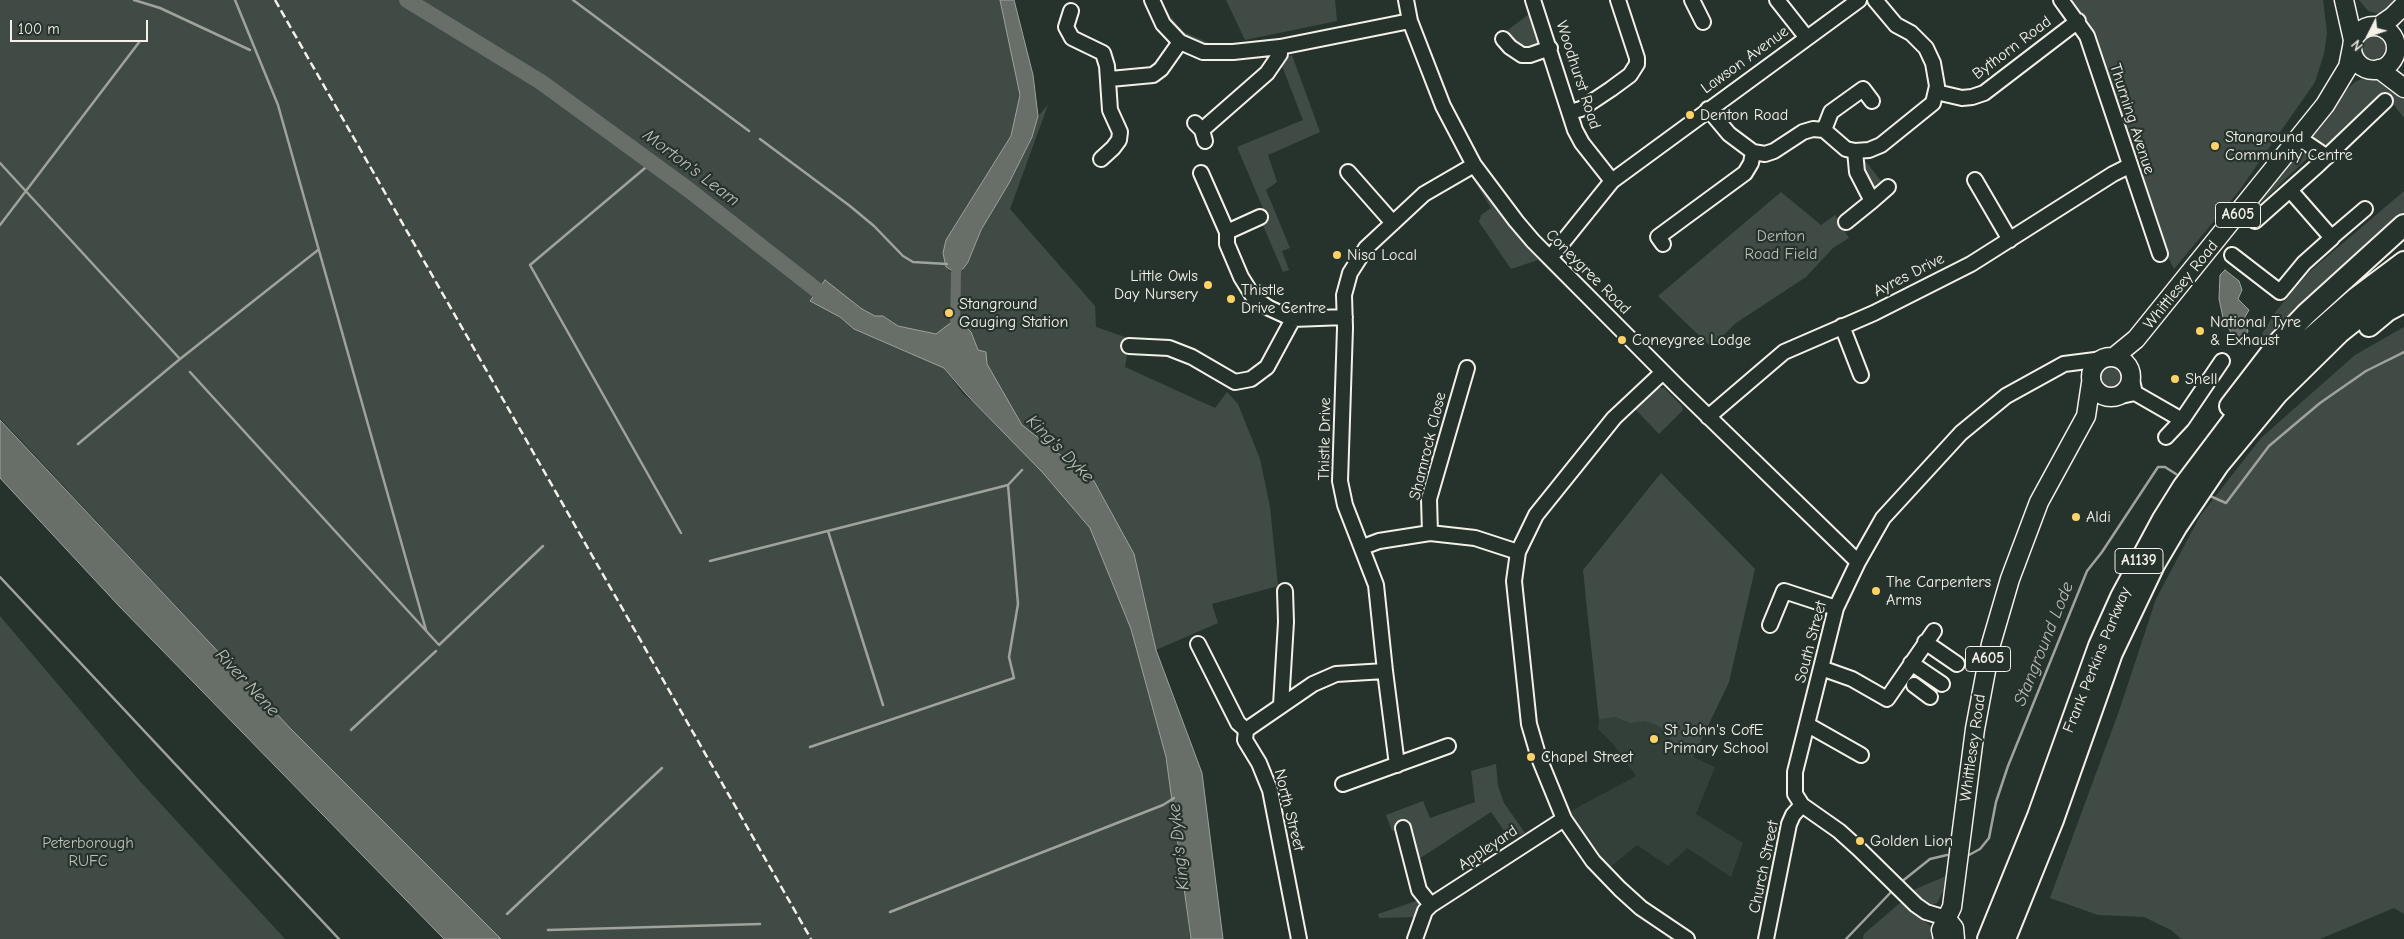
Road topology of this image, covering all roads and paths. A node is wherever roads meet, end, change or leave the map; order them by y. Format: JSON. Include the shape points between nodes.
{"nodes":[{"id":1,"x":1152,"y":0,"type":"edge"},
{"id":2,"x":1406,"y":0,"type":"edge"},
{"id":3,"x":1533,"y":0,"type":"edge"},
{"id":4,"x":1618,"y":0,"type":"edge"},
{"id":5,"x":1692,"y":0,"type":"edge"},
{"id":6,"x":1777,"y":0,"type":"edge"},
{"id":7,"x":1859,"y":0,"type":"edge"},
{"id":8,"x":1875,"y":0,"type":"edge"},
{"id":9,"x":2062,"y":0,"type":"edge"},
{"id":10,"x":2344,"y":0,"type":"edge"},
{"id":11,"x":2351,"y":0,"type":"edge"},
{"id":12,"x":2404,"y":5,"type":"edge"},
{"id":13,"x":1071,"y":11,"type":"dead end"},
{"id":14,"x":2404,"y":12,"type":"edge"},
{"id":15,"x":1410,"y":21,"type":"junction"},
{"id":16,"x":2078,"y":21,"type":"junction"},
{"id":17,"x":1703,"y":22,"type":"dead end"},
{"id":18,"x":2375,"y":26,"type":"junction"},
{"id":19,"x":1503,"y":38,"type":"dead end"},
{"id":20,"x":1807,"y":38,"type":"junction"},
{"id":21,"x":1180,"y":42,"type":"junction"},
{"id":22,"x":2352,"y":43,"type":"junction"},
{"id":23,"x":2395,"y":43,"type":"junction"},
{"id":24,"x":1280,"y":47,"type":"junction"},
{"id":25,"x":1550,"y":48,"type":"junction"},
{"id":26,"x":2375,"y":69,"type":"junction"},
{"id":27,"x":2404,"y":70,"type":"edge"},
{"id":28,"x":1110,"y":79,"type":"junction"},
{"id":29,"x":2404,"y":88,"type":"edge"},
{"id":30,"x":2336,"y":89,"type":"junction"},
{"id":31,"x":1936,"y":92,"type":"junction"},
{"id":32,"x":1872,"y":101,"type":"dead end"},
{"id":33,"x":2385,"y":101,"type":"dead end"},
{"id":34,"x":1708,"y":109,"type":"junction"},
{"id":35,"x":1570,"y":112,"type":"junction"},
{"id":36,"x":1824,"y":130,"type":"junction"},
{"id":37,"x":1201,"y":131,"type":"dead end"},
{"id":38,"x":2299,"y":138,"type":"junction"},
{"id":39,"x":1855,"y":151,"type":"junction"},
{"id":40,"x":1754,"y":152,"type":"junction"},
{"id":41,"x":2327,"y":157,"type":"junction"},
{"id":42,"x":1101,"y":159,"type":"dead end"},
{"id":43,"x":1474,"y":165,"type":"junction"},
{"id":44,"x":2129,"y":166,"type":"junction"},
{"id":45,"x":1348,"y":172,"type":"dead end"},
{"id":46,"x":1201,"y":173,"type":"dead end"},
{"id":47,"x":1975,"y":180,"type":"dead end"},
{"id":48,"x":1612,"y":181,"type":"junction"},
{"id":49,"x":1888,"y":187,"type":"dead end"},
{"id":50,"x":2290,"y":190,"type":"junction"},
{"id":51,"x":1872,"y":201,"type":"junction"},
{"id":52,"x":2365,"y":209,"type":"dead end"},
{"id":53,"x":1260,"y":217,"type":"dead end"},
{"id":54,"x":2255,"y":221,"type":"dead end"},
{"id":55,"x":1846,"y":222,"type":"dead end"},
{"id":56,"x":1393,"y":223,"type":"junction"},
{"id":57,"x":2404,"y":225,"type":"edge"},
{"id":58,"x":1227,"y":232,"type":"junction"},
{"id":59,"x":2331,"y":238,"type":"junction"},
{"id":60,"x":2010,"y":240,"type":"junction"},
{"id":61,"x":1663,"y":244,"type":"dead end"},
{"id":62,"x":2160,"y":254,"type":"dead end"},
{"id":63,"x":2232,"y":255,"type":"dead end"},
{"id":64,"x":1550,"y":258,"type":"junction"},
{"id":65,"x":2404,"y":262,"type":"edge"},
{"id":66,"x":2404,"y":281,"type":"edge"},
{"id":67,"x":2404,"y":302,"type":"edge"},
{"id":68,"x":1345,"y":317,"type":"junction"},
{"id":69,"x":1293,"y":319,"type":"junction"},
{"id":70,"x":1842,"y":326,"type":"junction"},
{"id":71,"x":2136,"y":339,"type":"junction"},
{"id":72,"x":1129,"y":346,"type":"dead end"},
{"id":73,"x":2108,"y":358,"type":"junction"},
{"id":74,"x":2222,"y":361,"type":"dead end"},
{"id":75,"x":2064,"y":364,"type":"junction"},
{"id":76,"x":1467,"y":368,"type":"dead end"},
{"id":77,"x":1663,"y":372,"type":"junction"},
{"id":78,"x":1861,"y":375,"type":"dead end"},
{"id":79,"x":2091,"y":381,"type":"junction"},
{"id":80,"x":2132,"y":382,"type":"junction"},
{"id":81,"x":2277,"y":394,"type":"junction"},
{"id":82,"x":2114,"y":397,"type":"junction"},
{"id":83,"x":2086,"y":416,"type":"junction"},
{"id":84,"x":1708,"y":417,"type":"junction"},
{"id":85,"x":2182,"y":420,"type":"junction"},
{"id":86,"x":2166,"y":438,"type":"dead end"},
{"id":87,"x":2183,"y":487,"type":"junction"},
{"id":88,"x":1430,"y":533,"type":"junction"},
{"id":89,"x":1363,"y":547,"type":"junction"},
{"id":90,"x":1518,"y":552,"type":"junction"},
{"id":91,"x":1858,"y":562,"type":"junction"},
{"id":92,"x":1285,"y":591,"type":"dead end"},
{"id":93,"x":1836,"y":608,"type":"junction"},
{"id":94,"x":1770,"y":625,"type":"dead end"},
{"id":95,"x":1934,"y":631,"type":"dead end"},
{"id":96,"x":1925,"y":642,"type":"junction"},
{"id":97,"x":1198,"y":644,"type":"dead end"},
{"id":98,"x":1911,"y":663,"type":"junction"},
{"id":99,"x":1957,"y":664,"type":"dead end"},
{"id":100,"x":1821,"y":668,"type":"junction"},
{"id":101,"x":1384,"y":671,"type":"junction"},
{"id":102,"x":1907,"y":681,"type":"junction"},
{"id":103,"x":1942,"y":684,"type":"dead end"},
{"id":104,"x":1930,"y":697,"type":"dead end"},
{"id":105,"x":1281,"y":705,"type":"junction"},
{"id":106,"x":1808,"y":725,"type":"junction"},
{"id":107,"x":1246,"y":730,"type":"junction"},
{"id":108,"x":1448,"y":746,"type":"dead end"},
{"id":109,"x":1861,"y":755,"type":"dead end"},
{"id":110,"x":1397,"y":765,"type":"junction"},
{"id":111,"x":1343,"y":784,"type":"dead end"},
{"id":112,"x":1802,"y":805,"type":"junction"},
{"id":113,"x":1564,"y":819,"type":"junction"},
{"id":114,"x":1403,"y":828,"type":"dead end"},
{"id":115,"x":1431,"y":905,"type":"junction"},
{"id":116,"x":1946,"y":918,"type":"junction"},
{"id":117,"x":1994,"y":938,"type":"edge"},
{"id":118,"x":1299,"y":939,"type":"edge"},
{"id":119,"x":1414,"y":939,"type":"edge"},
{"id":120,"x":1687,"y":939,"type":"edge"},
{"id":121,"x":1766,"y":939,"type":"edge"},
{"id":122,"x":1943,"y":939,"type":"edge"},
{"id":123,"x":1955,"y":939,"type":"edge"}],
"edges":[{"from":1,"to":21,"type":"street","via":[[1163,24]]},
{"from":2,"to":15,"type":"street","name":"Coneygree Road"},
{"from":3,"to":25,"type":"street","name":"Woodhurst Road"},
{"from":4,"to":35,"type":"street","via":[[1637,64],[1630,75],[1617,85],[1581,109]]},
{"from":5,"to":17,"type":"street"},
{"from":6,"to":20,"type":"street"},
{"from":7,"to":20,"type":"street","name":"Lawson Avenue"},
{"from":8,"to":31,"type":"street","via":[[1896,25],[1911,33],[1926,48],[1932,63]]},
{"from":9,"to":16,"type":"street","name":"Thurning Avenue"},
{"from":10,"to":22,"type":"main road","name":"Whittlesey Road"},
{"from":11,"to":18,"type":"main road","via":[[2361,16]]},
{"from":12,"to":18,"type":"main road","via":[[2392,17]]},
{"from":13,"to":28,"type":"street","via":[[1066,27],[1069,33],[1072,38],[1103,53]]},
{"from":14,"to":23,"type":"main road"},
{"from":15,"to":24,"type":"street"},
{"from":15,"to":43,"type":"street","name":"Coneygree Road","via":[[1443,106]]},
{"from":16,"to":31,"type":"street","name":"Bythorn Road","via":[[1984,93],[1962,98]]},
{"from":16,"to":44,"type":"street","name":"Thurning Avenue","via":[[2087,36]]},
{"from":18,"to":22,"type":"main road","via":[[2360,30]]},
{"from":18,"to":23,"type":"main road","via":[[2386,29]]},
{"from":19,"to":25,"type":"street","via":[[1522,55]]},
{"from":20,"to":34,"type":"street","name":"Lawson Avenue"},
{"from":21,"to":24,"type":"street","via":[[1203,52]]},
{"from":21,"to":28,"type":"street","via":[[1153,75]]},
{"from":22,"to":26,"type":"main road","via":[[2359,64]]},
{"from":22,"to":30,"type":"main road","name":"Whittlesey Road","number":"A605","via":[[2348,66]]},
{"from":23,"to":26,"type":"main road","number":"A605","via":[[2392,61]]},
{"from":23,"to":27,"type":"main road"},
{"from":24,"to":37,"type":"street","via":[[1280,54],[1266,73]]},
{"from":25,"to":35,"type":"street","name":"Woodhurst Road"},
{"from":26,"to":29,"type":"main road"},
{"from":26,"to":30,"type":"main road","name":"Whittlesey Road","number":"A605"},
{"from":28,"to":42,"type":"street","via":[[1110,110],[1120,132],[1113,148]]},
{"from":30,"to":38,"type":"main road","name":"Whittlesey Road","number":"A605"},
{"from":31,"to":39,"type":"street","via":[[1933,103],[1881,145]]},
{"from":32,"to":36,"type":"street","via":[[1863,89],[1831,112]]},
{"from":33,"to":41,"type":"street"},
{"from":34,"to":40,"type":"street","via":[[1729,134]]},
{"from":34,"to":48,"type":"street","name":"Lawson Avenue"},
{"from":35,"to":48,"type":"street","name":"Woodhurst Road","via":[[1582,142]]},
{"from":36,"to":39,"type":"street","via":[[1846,149]]},
{"from":36,"to":40,"type":"street","via":[[1803,132],[1765,154]]},
{"from":38,"to":41,"type":"street"},
{"from":38,"to":71,"type":"main road","name":"Whittlesey Road","number":"A605"},
{"from":39,"to":51,"type":"street","via":[[1857,172]]},
{"from":40,"to":61,"type":"street","via":[[1745,173],[1658,237]]},
{"from":41,"to":50,"type":"street"},
{"from":43,"to":56,"type":"street","name":"Thistle Drive","via":[[1424,194]]},
{"from":43,"to":64,"type":"street","name":"Coneygree Road","via":[[1516,221]]},
{"from":44,"to":60,"type":"street","name":"Ayres Drive"},
{"from":44,"to":62,"type":"street","name":"Thurning Avenue"},
{"from":45,"to":56,"type":"street"},
{"from":46,"to":58,"type":"street"},
{"from":47,"to":60,"type":"street"},
{"from":48,"to":64,"type":"street","name":"Lawson Avenue"},
{"from":49,"to":51,"type":"street"},
{"from":50,"to":54,"type":"street"},
{"from":50,"to":59,"type":"street"},
{"from":51,"to":55,"type":"street"},
{"from":52,"to":59,"type":"street"},
{"from":53,"to":58,"type":"street"},
{"from":56,"to":68,"type":"street","name":"Thistle Drive","via":[[1366,248],[1350,273],[1344,294]]},
{"from":57,"to":87,"type":"highway","number":"A1139","via":[[2328,292],[2280,341],[2196,454]]},
{"from":58,"to":69,"type":"street","via":[[1227,244],[1254,298]]},
{"from":59,"to":63,"type":"street","via":[[2280,292]]},
{"from":60,"to":70,"type":"street","name":"Ayres Drive","via":[[1912,294]]},
{"from":64,"to":77,"type":"street","name":"Coneygree Road"},
{"from":65,"to":87,"type":"highway","name":"Frank Perkins Parkway","number":"A1139","via":[[2356,298],[2296,351],[2232,422]]},
{"from":66,"to":81,"type":"highway","name":"Frank Perkins Parkway","number":"A1139","via":[[2339,333]]},
{"from":67,"to":81,"type":"highway","number":"A1139","via":[[2387,311]]},
{"from":68,"to":69,"type":"street"},
{"from":68,"to":89,"type":"street","name":"Thistle Drive","via":[[1340,481],[1345,505]]},
{"from":69,"to":72,"type":"street","via":[[1267,367],[1251,379],[1235,382],[1192,357],[1169,348]]},
{"from":70,"to":78,"type":"street"},
{"from":70,"to":84,"type":"street","name":"Ayres Drive","via":[[1778,356]]},
{"from":71,"to":73,"type":"main road","name":"Whittlesey Road","number":"A605"},
{"from":71,"to":80,"type":"main road","name":"Whittlesey Road","number":"A605"},
{"from":73,"to":75,"type":"street","name":"South Street"},
{"from":73,"to":79,"type":"main road","number":"A605","via":[[2093,367]]},
{"from":73,"to":80,"type":"main road","via":[[2125,363]]},
{"from":74,"to":85,"type":"street"},
{"from":75,"to":79,"type":"street","via":[[2081,364]]},
{"from":75,"to":91,"type":"street","name":"South Street","via":[[2006,396],[1960,433],[1883,518]]},
{"from":76,"to":88,"type":"street","name":"Shamrock Close","via":[[1429,499]]},
{"from":77,"to":84,"type":"street","name":"Coneygree Road"},
{"from":77,"to":90,"type":"street","via":[[1614,418],[1536,515]]},
{"from":79,"to":82,"type":"main road","via":[[2099,394]]},
{"from":79,"to":83,"type":"main road","name":"Whittlesey Road","number":"A605"},
{"from":80,"to":82,"type":"main road","number":"A605","via":[[2127,390]]},
{"from":80,"to":85,"type":"street"},
{"from":81,"to":117,"type":"highway","name":"Frank Perkins Parkway","number":"A1139","via":[[2196,496],[2154,565],[2112,653],[2053,820]]},
{"from":82,"to":83,"type":"main road","name":"Whittlesey Road","number":"A605"},
{"from":83,"to":116,"type":"main road","name":"Whittlesey Road","number":"A605","via":[[2039,502],[2010,579],[1991,644],[1974,728],[1952,908]]},
{"from":84,"to":91,"type":"street","name":"Coneygree Road"},
{"from":85,"to":86,"type":"street"},
{"from":87,"to":117,"type":"highway","name":"Frank Perkins Parkway","number":"A1139","via":[[2141,558],[2099,646]]},
{"from":88,"to":89,"type":"street","via":[[1379,541]]},
{"from":88,"to":90,"type":"street","via":[[1475,538]]},
{"from":89,"to":101,"type":"street","name":"Thistle Drive","via":[[1376,585]]},
{"from":90,"to":113,"type":"street","via":[[1514,581],[1529,724]]},
{"from":91,"to":93,"type":"street","name":"South Street"},
{"from":92,"to":105,"type":"street"},
{"from":93,"to":94,"type":"street","via":[[1784,591]]},
{"from":93,"to":100,"type":"street","name":"South Street"},
{"from":95,"to":96,"type":"street"},
{"from":96,"to":98,"type":"street"},
{"from":96,"to":99,"type":"street"},
{"from":97,"to":107,"type":"street","name":"North Street","via":[[1238,722]]},
{"from":98,"to":102,"type":"street"},
{"from":98,"to":103,"type":"street"},
{"from":100,"to":102,"type":"street","via":[[1852,679],[1887,698]]},
{"from":100,"to":106,"type":"street","name":"South Street"},
{"from":101,"to":105,"type":"street","via":[[1336,674],[1313,684]]},
{"from":101,"to":110,"type":"street","name":"Thistle Drive"},
{"from":102,"to":104,"type":"street"},
{"from":105,"to":107,"type":"street"},
{"from":106,"to":109,"type":"street"},
{"from":106,"to":112,"type":"street","name":"South Street","via":[[1794,780],[1795,794]]},
{"from":107,"to":118,"type":"street","name":"North Street","via":[[1245,740],[1270,790]]},
{"from":108,"to":110,"type":"street"},
{"from":110,"to":111,"type":"street"},
{"from":112,"to":116,"type":"street","via":[[1839,831],[1920,908]]},
{"from":112,"to":121,"type":"street","name":"Church Street","via":[[1789,824]]},
{"from":113,"to":115,"type":"street","name":"Appleyard"},
{"from":113,"to":120,"type":"street","via":[[1593,861],[1620,889],[1640,908]]},
{"from":114,"to":115,"type":"street","via":[[1418,890]]},
{"from":115,"to":119,"type":"street","name":"Appleyard","via":[[1425,911]]},
{"from":116,"to":122,"type":"main road","name":"Whittlesey Road","number":"A605","via":[[1941,930]]},
{"from":116,"to":123,"type":"main road","via":[[1954,928]]}]}
